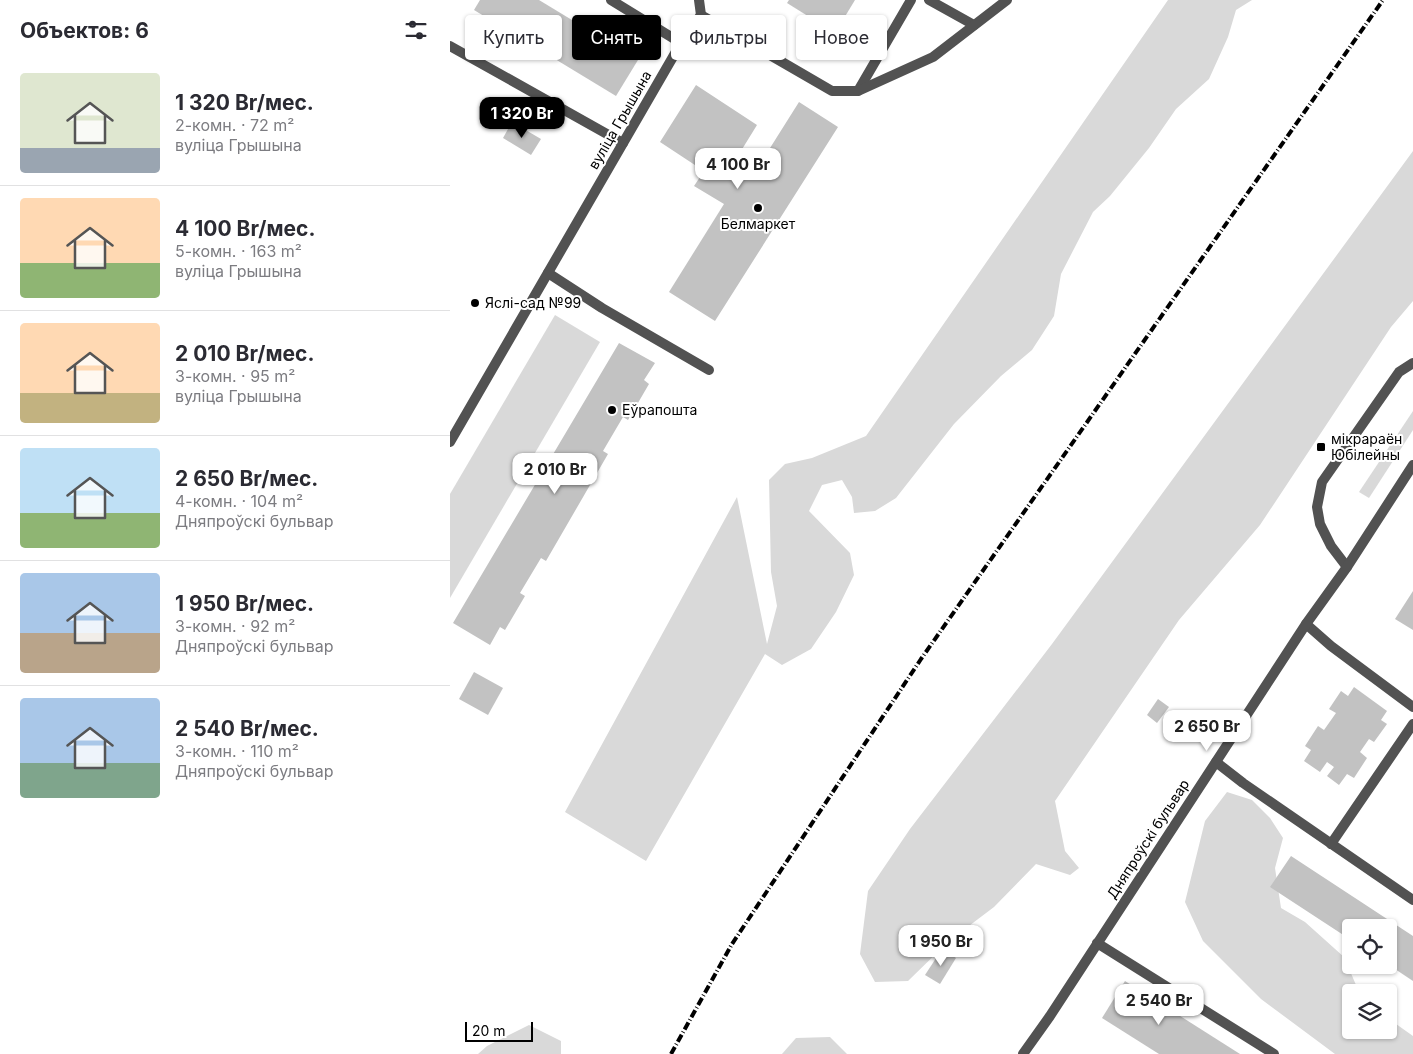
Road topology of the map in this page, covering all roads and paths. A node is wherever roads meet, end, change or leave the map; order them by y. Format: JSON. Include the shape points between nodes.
{"nodes":[{"id":1,"x":611,"y":0,"type":"edge"},
{"id":2,"x":699,"y":0,"type":"edge"},
{"id":3,"x":911,"y":0,"type":"edge"},
{"id":4,"x":929,"y":0,"type":"edge"},
{"id":5,"x":1007,"y":0,"type":"edge"},
{"id":6,"x":701,"y":15,"type":"edge"},
{"id":7,"x":974,"y":25,"type":"junction"},
{"id":8,"x":671,"y":37,"type":"edge"},
{"id":9,"x":450,"y":46,"type":"edge"},
{"id":10,"x":671,"y":60,"type":"edge"},
{"id":11,"x":778,"y":60,"type":"edge"},
{"id":12,"x":858,"y":91,"type":"junction"},
{"id":13,"x":623,"y":143,"type":"junction"},
{"id":14,"x":548,"y":273,"type":"junction"},
{"id":15,"x":1413,"y":363,"type":"edge"},
{"id":16,"x":709,"y":370,"type":"dead end"},
{"id":17,"x":450,"y":442,"type":"edge"},
{"id":18,"x":1413,"y":465,"type":"edge"},
{"id":19,"x":1347,"y":567,"type":"junction"},
{"id":20,"x":1306,"y":624,"type":"junction"},
{"id":21,"x":1413,"y":707,"type":"edge"},
{"id":22,"x":1413,"y":724,"type":"edge"},
{"id":23,"x":1216,"y":762,"type":"junction"},
{"id":24,"x":1331,"y":844,"type":"junction"},
{"id":25,"x":1413,"y":900,"type":"edge"},
{"id":26,"x":1097,"y":943,"type":"junction"},
{"id":27,"x":1023,"y":1054,"type":"edge"},
{"id":28,"x":1274,"y":1054,"type":"edge"}],
"edges":[{"from":1,"to":8,"type":"street"},
{"from":2,"to":6,"type":"street"},
{"from":3,"to":12,"type":"street"},
{"from":4,"to":7,"type":"street"},
{"from":5,"to":7,"type":"street"},
{"from":7,"to":12,"type":"street","via":[[933,57]]},
{"from":9,"to":13,"type":"street"},
{"from":10,"to":13,"type":"street","name":"вуліца Грышына"},
{"from":11,"to":12,"type":"street","via":[[832,91]]},
{"from":13,"to":14,"type":"street","name":"вуліца Грышына"},
{"from":14,"to":16,"type":"street"},
{"from":14,"to":17,"type":"street","name":"вуліца Грышына"},
{"from":15,"to":19,"type":"street","via":[[1399,372],[1322,482],[1317,508],[1320,524]]},
{"from":18,"to":19,"type":"street","name":"Дняпроўскі бульвар"},
{"from":19,"to":20,"type":"street","name":"Дняпроўскі бульвар"},
{"from":20,"to":21,"type":"street"},
{"from":20,"to":23,"type":"street","name":"Дняпроўскі бульвар"},
{"from":22,"to":24,"type":"street"},
{"from":23,"to":24,"type":"street"},
{"from":23,"to":26,"type":"street","name":"Дняпроўскі бульвар"},
{"from":24,"to":25,"type":"street"},
{"from":26,"to":27,"type":"street","name":"Дняпроўскі бульвар"},
{"from":26,"to":28,"type":"street"}]}
